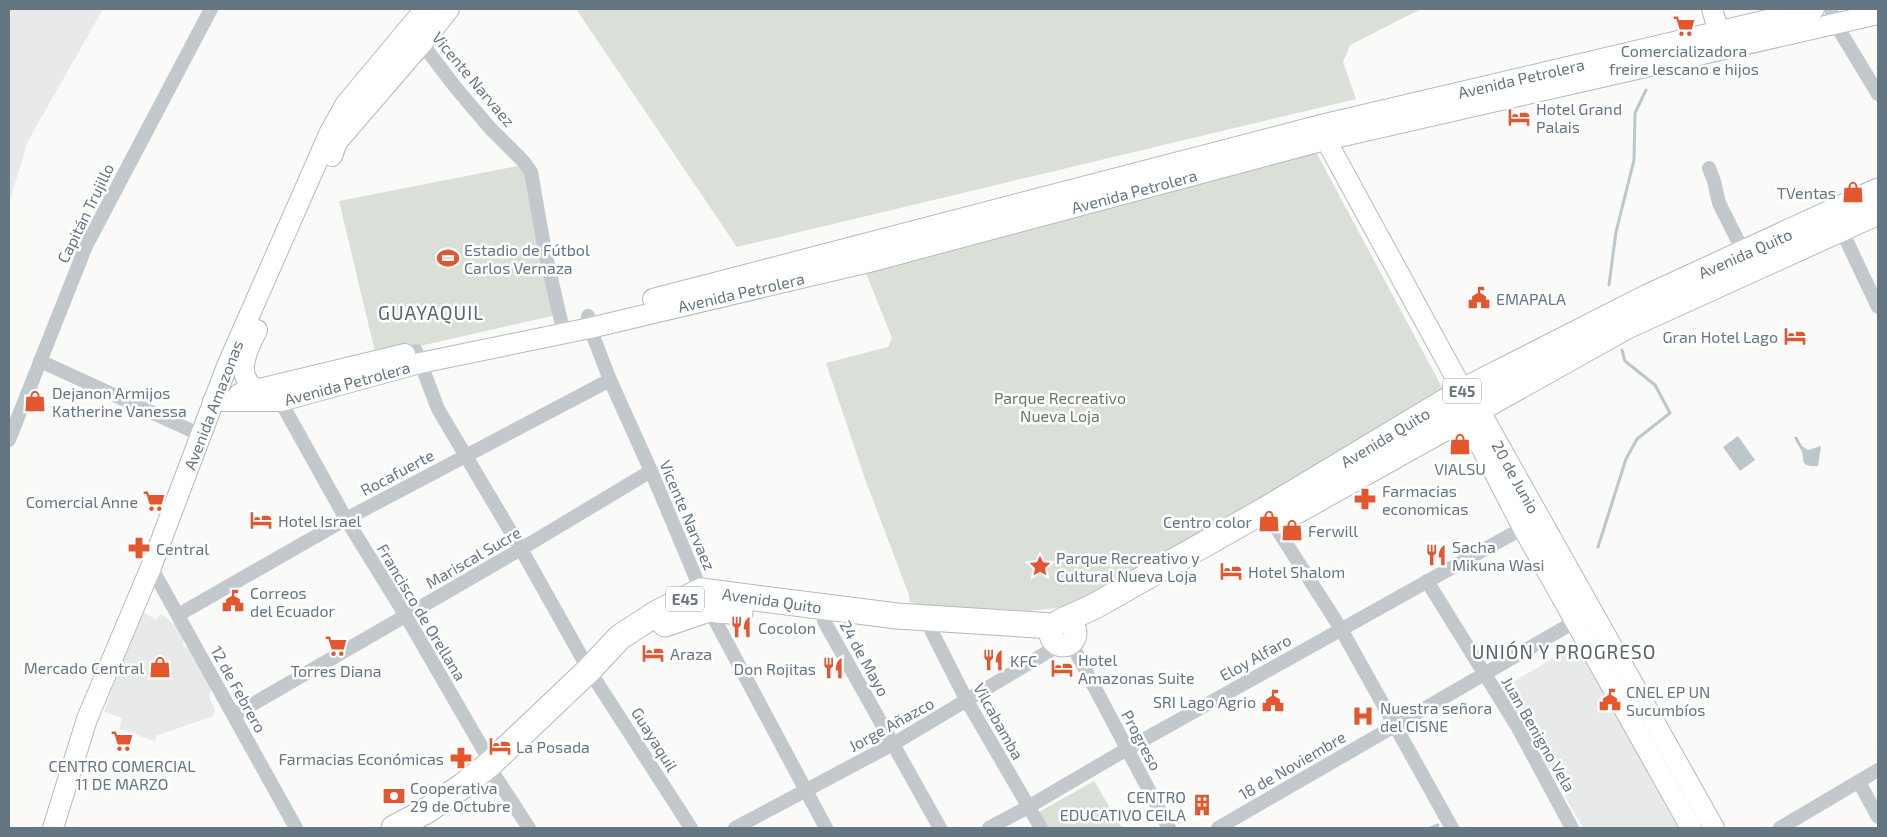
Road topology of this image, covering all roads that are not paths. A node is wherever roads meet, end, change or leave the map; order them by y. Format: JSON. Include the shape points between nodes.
{"nodes":[{"id":1,"x":211,"y":9,"type":"edge"},
{"id":2,"x":425,"y":9,"type":"edge"},
{"id":3,"x":449,"y":9,"type":"edge"},
{"id":4,"x":1701,"y":9,"type":"edge"},
{"id":5,"x":1712,"y":9,"type":"edge"},
{"id":6,"x":1814,"y":9,"type":"edge"},
{"id":7,"x":1878,"y":14,"type":"edge"},
{"id":8,"x":1833,"y":16,"type":"edge"},
{"id":9,"x":416,"y":36,"type":"junction"},
{"id":10,"x":1721,"y":41,"type":"junction"},
{"id":11,"x":1878,"y":94,"type":"edge"},
{"id":12,"x":1319,"y":133,"type":"junction"},
{"id":13,"x":1709,"y":168,"type":"dead end"},
{"id":14,"x":1878,"y":191,"type":"edge"},
{"id":15,"x":1878,"y":212,"type":"edge"},
{"id":16,"x":1837,"y":222,"type":"junction"},
{"id":17,"x":1744,"y":253,"type":"junction"},
{"id":18,"x":1878,"y":307,"type":"edge"},
{"id":19,"x":560,"y":321,"type":"junction"},
{"id":20,"x":589,"y":322,"type":"junction"},
{"id":21,"x":418,"y":357,"type":"junction"},
{"id":22,"x":40,"y":361,"type":"junction"},
{"id":23,"x":610,"y":380,"type":"junction"},
{"id":24,"x":269,"y":392,"type":"junction"},
{"id":25,"x":213,"y":401,"type":"junction"},
{"id":26,"x":1465,"y":403,"type":"junction"},
{"id":27,"x":201,"y":435,"type":"junction"},
{"id":28,"x":9,"y":440,"type":"edge"},
{"id":29,"x":467,"y":455,"type":"junction"},
{"id":30,"x":651,"y":471,"type":"junction"},
{"id":31,"x":1270,"y":517,"type":"junction"},
{"id":32,"x":346,"y":519,"type":"junction"},
{"id":33,"x":1531,"y":524,"type":"junction"},
{"id":34,"x":521,"y":549,"type":"junction"},
{"id":35,"x":151,"y":567,"type":"junction"},
{"id":36,"x":1427,"y":581,"type":"junction"},
{"id":37,"x":705,"y":600,"type":"junction"},
{"id":38,"x":1592,"y":613,"type":"junction"},
{"id":39,"x":825,"y":614,"type":"junction"},
{"id":40,"x":178,"y":616,"type":"junction"},
{"id":41,"x":406,"y":616,"type":"junction"},
{"id":42,"x":1574,"y":622,"type":"junction"},
{"id":43,"x":1341,"y":629,"type":"junction"},
{"id":44,"x":931,"y":630,"type":"junction"},
{"id":45,"x":1062,"y":634,"type":"junction"},
{"id":46,"x":1484,"y":674,"type":"junction"},
{"id":47,"x":594,"y":677,"type":"junction"},
{"id":48,"x":967,"y":701,"type":"junction"},
{"id":49,"x":234,"y":716,"type":"junction"},
{"id":50,"x":1396,"y":726,"type":"junction"},
{"id":51,"x":893,"y":744,"type":"junction"},
{"id":52,"x":1127,"y":749,"type":"junction"},
{"id":53,"x":493,"y":769,"type":"junction"},
{"id":54,"x":1878,"y":770,"type":"edge"},
{"id":55,"x":1859,"y":782,"type":"junction"},
{"id":56,"x":806,"y":791,"type":"junction"},
{"id":57,"x":1028,"y":807,"type":"junction"},
{"id":58,"x":1878,"y":817,"type":"edge"},
{"id":59,"x":1446,"y":825,"type":"edge"},
{"id":60,"x":53,"y":828,"type":"edge"},
{"id":61,"x":296,"y":828,"type":"edge"},
{"id":62,"x":394,"y":828,"type":"edge"},
{"id":63,"x":429,"y":828,"type":"edge"},
{"id":64,"x":529,"y":828,"type":"edge"},
{"id":65,"x":691,"y":828,"type":"edge"},
{"id":66,"x":735,"y":828,"type":"edge"},
{"id":67,"x":826,"y":828,"type":"edge"},
{"id":68,"x":940,"y":828,"type":"edge"},
{"id":69,"x":989,"y":828,"type":"edge"},
{"id":70,"x":1041,"y":828,"type":"edge"},
{"id":71,"x":1169,"y":828,"type":"edge"},
{"id":72,"x":1218,"y":828,"type":"edge"},
{"id":73,"x":1572,"y":828,"type":"edge"},
{"id":74,"x":1691,"y":828,"type":"edge"},
{"id":75,"x":1714,"y":828,"type":"edge"},
{"id":76,"x":1780,"y":828,"type":"edge"}],
"edges":[{"from":1,"to":22,"type":"street","name":"Capitán Trujillo","via":[[86,246]]},
{"from":2,"to":9,"type":"main road","name":"Avenida Amazonas"},
{"from":3,"to":9,"type":"main road","name":"Avenida Amazonas"},
{"from":4,"to":10,"type":"main road"},
{"from":5,"to":10,"type":"main road"},
{"from":6,"to":10,"type":"main road","name":"Avenida Petrolera"},
{"from":7,"to":8,"type":"main road","name":"Avenida Petrolera"},
{"from":8,"to":10,"type":"main road","name":"Avenida Petrolera"},
{"from":8,"to":11,"type":"street"},
{"from":9,"to":19,"type":"street","name":"Vicente Narvaez","via":[[456,88],[530,172]]},
{"from":9,"to":24,"type":"main road","name":"Avenida Amazonas","via":[[337,142],[247,352],[246,380]]},
{"from":9,"to":25,"type":"main road","name":"Avenida Amazonas","via":[[345,105],[330,132]]},
{"from":10,"to":12,"type":"main road","name":"Avenida Petrolera"},
{"from":12,"to":20,"type":"main road","name":"Avenida Petrolera","via":[[870,262]]},
{"from":12,"to":26,"type":"main road","name":"20 de Junio"},
{"from":13,"to":17,"type":"street","via":[[1719,203]]},
{"from":14,"to":16,"type":"highway","name":"Avenida Quito","number":"E45"},
{"from":15,"to":16,"type":"highway","name":"Avenida Quito","number":"E45"},
{"from":16,"to":17,"type":"highway","name":"Avenida Quito","number":"E45"},
{"from":16,"to":18,"type":"street"},
{"from":16,"to":26,"type":"highway","name":"Avenida Quito","number":"E45"},
{"from":17,"to":26,"type":"highway","name":"Avenida Quito","number":"E45","via":[[1598,321]]},
{"from":19,"to":20,"type":"main road","name":"Avenida Petrolera"},
{"from":19,"to":21,"type":"main road","name":"Avenida Petrolera"},
{"from":20,"to":21,"type":"main road","name":"Avenida Petrolera"},
{"from":20,"to":23,"type":"street","name":"Vicente Narvaez"},
{"from":21,"to":24,"type":"main road","name":"Avenida Petrolera"},
{"from":21,"to":29,"type":"street","name":"Guayaquil","via":[[438,409]]},
{"from":22,"to":27,"type":"street"},
{"from":22,"to":28,"type":"street","name":"Capitán Trujillo"},
{"from":23,"to":29,"type":"street","name":"Rocafuerte"},
{"from":23,"to":30,"type":"street","name":"Vicente Narvaez"},
{"from":24,"to":25,"type":"main road","name":"Avenida Petrolera"},
{"from":24,"to":25,"type":"main road","name":"Avenida Petrolera"},
{"from":24,"to":32,"type":"street","name":"Francisco de Orellana"},
{"from":25,"to":27,"type":"main road","name":"Avenida Amazonas"},
{"from":26,"to":31,"type":"highway","name":"Avenida Quito","number":"E45"},
{"from":26,"to":33,"type":"main road","name":"20 de Junio"},
{"from":27,"to":35,"type":"main road","name":"Avenida Amazonas"},
{"from":29,"to":32,"type":"street","name":"Rocafuerte"},
{"from":29,"to":34,"type":"street","name":"Guayaquil"},
{"from":30,"to":34,"type":"street","name":"Mariscal Sucre"},
{"from":30,"to":37,"type":"street","name":"Vicente Narvaez"},
{"from":31,"to":43,"type":"street"},
{"from":31,"to":45,"type":"highway","name":"Avenida Quito","number":"E45"},
{"from":32,"to":40,"type":"street","name":"Rocafuerte"},
{"from":32,"to":41,"type":"street","name":"Francisco de Orellana"},
{"from":33,"to":36,"type":"street","name":"Eloy Alfaro"},
{"from":33,"to":38,"type":"main road","name":"20 de Junio"},
{"from":33,"to":42,"type":"main road","name":"20 de Junio"},
{"from":34,"to":41,"type":"street","name":"Mariscal Sucre"},
{"from":34,"to":47,"type":"street","name":"Guayaquil"},
{"from":35,"to":40,"type":"street","name":"12 de Febrero"},
{"from":35,"to":60,"type":"main road","name":"Avenida Amazonas","via":[[87,718]]},
{"from":36,"to":43,"type":"street","name":"Eloy Alfaro"},
{"from":36,"to":46,"type":"street","name":"Juan Benigno Vela"},
{"from":37,"to":39,"type":"highway","name":"Avenida Quito","number":"E45"},
{"from":37,"to":47,"type":"highway","name":"Avenida Quito","number":"E45","via":[[657,613],[620,637]]},
{"from":37,"to":56,"type":"street","name":"Vicente Narvaez"},
{"from":38,"to":42,"type":"street","name":"18 de Noviembre"},
{"from":38,"to":75,"type":"main road","name":"20 de Junio"},
{"from":39,"to":44,"type":"highway","name":"Avenida Quito","number":"E45"},
{"from":39,"to":45,"type":"highway","name":"Avenida Quito","number":"E45","via":[[897,616]]},
{"from":39,"to":51,"type":"street","name":"24 de Mayo"},
{"from":40,"to":49,"type":"street","name":"12 de Febrero"},
{"from":41,"to":49,"type":"street","name":"Mariscal Sucre"},
{"from":41,"to":53,"type":"street","name":"Francisco de Orellana"},
{"from":42,"to":46,"type":"street","name":"18 de Noviembre"},
{"from":42,"to":74,"type":"main road","name":"20 de Junio"},
{"from":43,"to":50,"type":"street"},
{"from":43,"to":52,"type":"street","name":"Eloy Alfaro"},
{"from":44,"to":45,"type":"highway","name":"Avenida Quito","number":"E45"},
{"from":44,"to":48,"type":"street","name":"Vilcabamba"},
{"from":45,"to":48,"type":"street","name":"Jorge Añazco"},
{"from":45,"to":52,"type":"street","name":"Progreso"},
{"from":46,"to":50,"type":"street","name":"18 de Noviembre"},
{"from":46,"to":73,"type":"street","name":"Juan Benigno Vela","via":[[1518,726]]},
{"from":47,"to":53,"type":"highway","name":"Avenida Quito","number":"E45"},
{"from":47,"to":65,"type":"street","name":"Guayaquil"},
{"from":48,"to":51,"type":"street","name":"Jorge Añazco"},
{"from":48,"to":57,"type":"street","name":"Vilcabamba"},
{"from":49,"to":61,"type":"street","name":"12 de Febrero"},
{"from":50,"to":59,"type":"street"},
{"from":50,"to":72,"type":"street","name":"18 de Noviembre"},
{"from":51,"to":56,"type":"street","name":"Jorge Añazco"},
{"from":51,"to":68,"type":"street","name":"24 de Mayo"},
{"from":52,"to":57,"type":"street","name":"Eloy Alfaro"},
{"from":52,"to":71,"type":"street","name":"Progreso"},
{"from":53,"to":62,"type":"highway","name":"Avenida Quito","number":"E45"},
{"from":53,"to":63,"type":"highway","name":"Avenida Quito","number":"E45","via":[[453,814]]},
{"from":53,"to":64,"type":"street","name":"Francisco de Orellana"},
{"from":54,"to":55,"type":"street"},
{"from":55,"to":58,"type":"street"},
{"from":55,"to":76,"type":"street"},
{"from":56,"to":66,"type":"street","name":"Jorge Añazco"},
{"from":56,"to":67,"type":"street","name":"Vicente Narvaez"},
{"from":57,"to":69,"type":"street","name":"Eloy Alfaro"},
{"from":57,"to":70,"type":"street","name":"Vilcabamba"}]}
